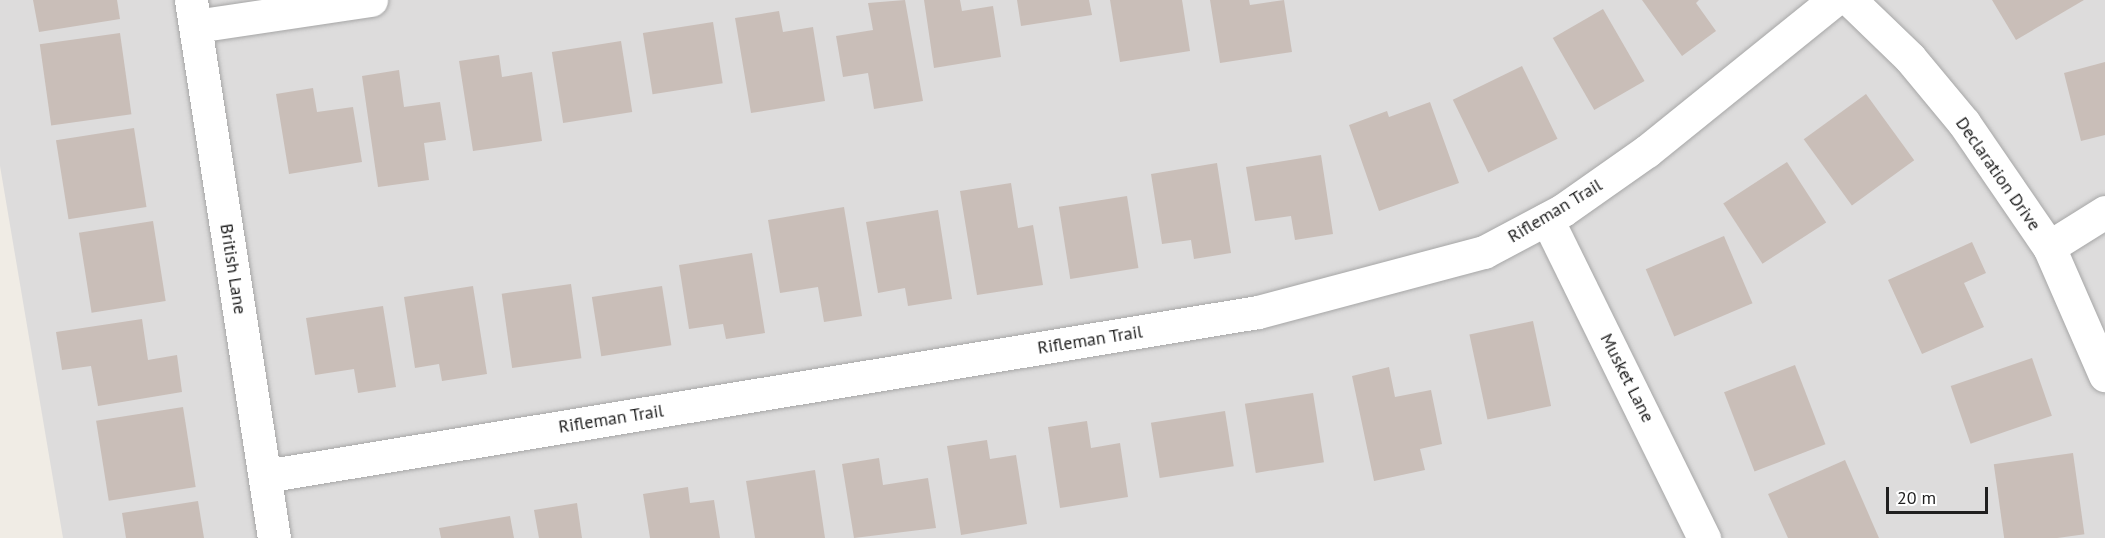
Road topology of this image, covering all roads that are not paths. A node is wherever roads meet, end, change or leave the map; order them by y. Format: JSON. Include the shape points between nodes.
{"nodes":[{"id":1,"x":371,"y":0,"type":"edge"},
{"id":2,"x":1834,"y":0,"type":"edge"},
{"id":3,"x":1851,"y":0,"type":"edge"},
{"id":4,"x":193,"y":13,"type":"edge"},
{"id":5,"x":2105,"y":212,"type":"edge"},
{"id":6,"x":1547,"y":219,"type":"junction"},
{"id":7,"x":2049,"y":247,"type":"junction"},
{"id":8,"x":2105,"y":375,"type":"edge"},
{"id":9,"x":265,"y":476,"type":"junction"},
{"id":10,"x":274,"y":538,"type":"edge"},
{"id":11,"x":1704,"y":538,"type":"edge"}],
"edges":[{"from":1,"to":4,"type":"street"},
{"from":2,"to":6,"type":"street","name":"Rifleman Trail","via":[[1647,151]]},
{"from":3,"to":7,"type":"street","name":"Declaration Drive","via":[[1910,58],[1964,123]]},
{"from":4,"to":9,"type":"street","name":"British Lane"},
{"from":5,"to":7,"type":"street"},
{"from":6,"to":9,"type":"street","name":"Rifleman Trail","via":[[1484,252],[1258,312]]},
{"from":6,"to":11,"type":"street","name":"Musket Lane"},
{"from":7,"to":8,"type":"street","name":"Declaration Drive"},
{"from":9,"to":10,"type":"street","name":"British Lane"}]}
